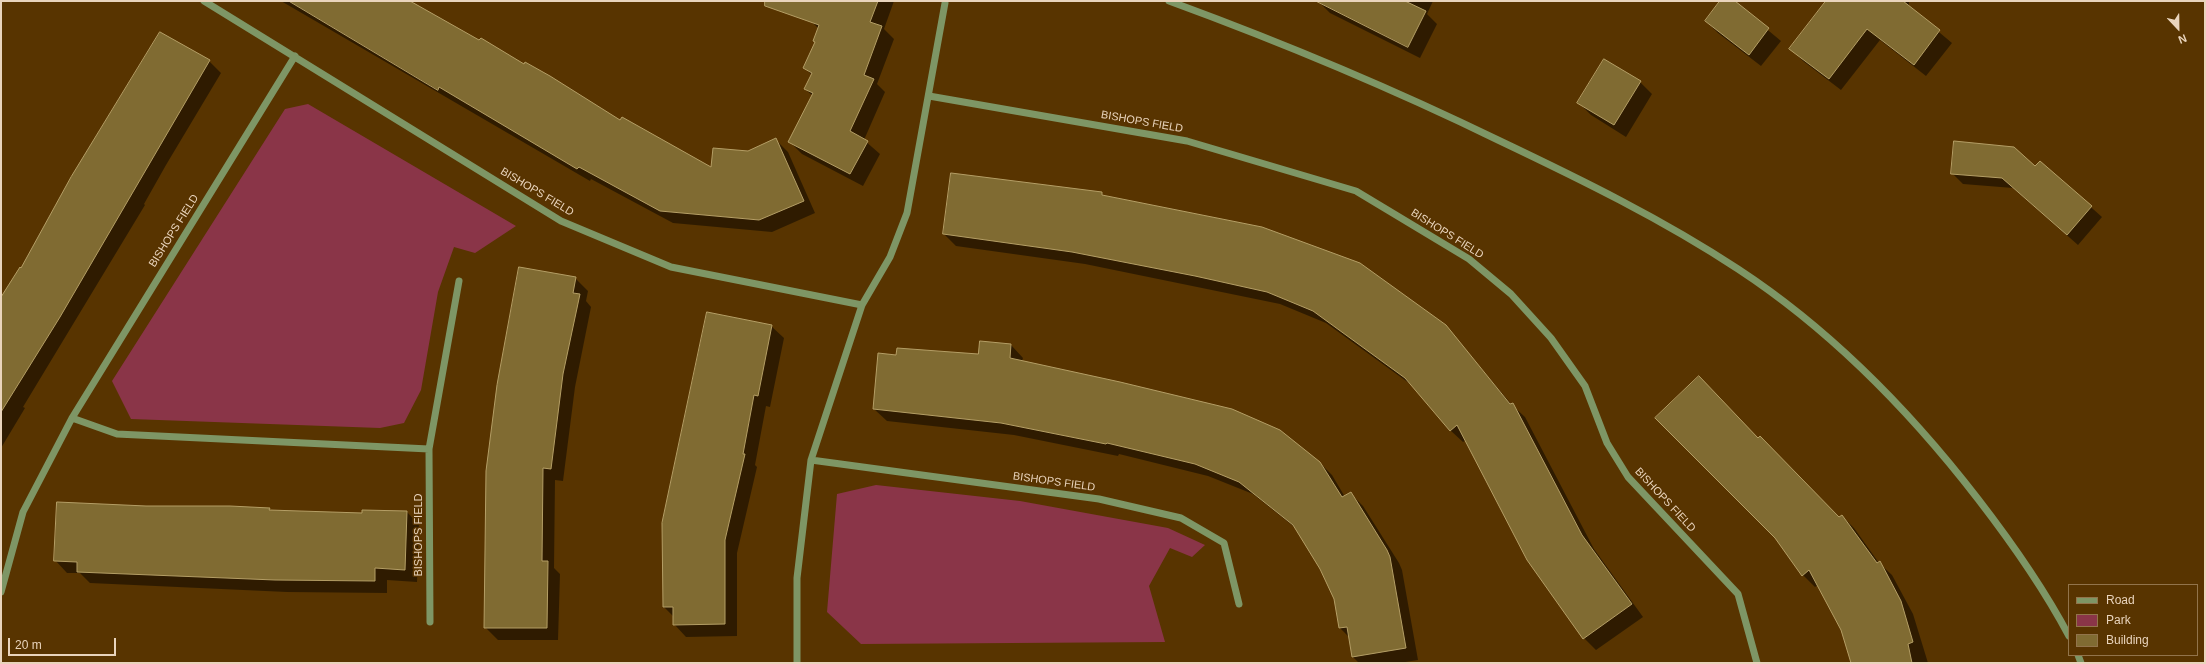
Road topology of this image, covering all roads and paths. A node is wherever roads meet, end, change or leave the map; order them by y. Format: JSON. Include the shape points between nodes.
{"nodes":[{"id":1,"x":204,"y":1,"type":"edge"},
{"id":2,"x":1169,"y":1,"type":"edge"},
{"id":3,"x":945,"y":3,"type":"dead end"},
{"id":4,"x":295,"y":56,"type":"junction"},
{"id":5,"x":929,"y":96,"type":"junction"},
{"id":6,"x":459,"y":281,"type":"dead end"},
{"id":7,"x":862,"y":305,"type":"junction"},
{"id":8,"x":72,"y":418,"type":"junction"},
{"id":9,"x":429,"y":449,"type":"junction"},
{"id":10,"x":811,"y":460,"type":"junction"},
{"id":11,"x":1,"y":592,"type":"edge"},
{"id":12,"x":1239,"y":604,"type":"dead end"},
{"id":13,"x":430,"y":622,"type":"dead end"},
{"id":14,"x":2068,"y":634,"type":"edge"},
{"id":15,"x":797,"y":663,"type":"edge"},
{"id":16,"x":1757,"y":663,"type":"edge"}],
"edges":[{"from":1,"to":4,"type":"street","name":"BISHOPS FIELD"},
{"from":2,"to":14,"type":"street","via":[[1308,54],[1435,109],[1560,169],[1646,214],[1770,291],[1842,349],[1903,409],[1966,484],[2023,559]]},
{"from":3,"to":5,"type":"street"},
{"from":4,"to":7,"type":"street","name":"BISHOPS FIELD","via":[[561,221],[671,267]]},
{"from":4,"to":8,"type":"street","name":"BISHOPS FIELD"},
{"from":5,"to":7,"type":"street","via":[[906,212],[890,258]]},
{"from":5,"to":16,"type":"street","name":"BISHOPS FIELD","via":[[1187,141],[1356,191],[1469,259],[1511,294],[1551,338],[1585,386],[1607,443],[1628,477],[1738,594]]},
{"from":6,"to":9,"type":"street","name":"BISHOPS FIELD"},
{"from":7,"to":10,"type":"street"},
{"from":8,"to":9,"type":"street","via":[[117,434]]},
{"from":8,"to":11,"type":"street","name":"BISHOPS FIELD","via":[[23,512]]},
{"from":9,"to":13,"type":"street","name":"BISHOPS FIELD"},
{"from":10,"to":12,"type":"street","name":"BISHOPS FIELD","via":[[1099,499],[1182,518],[1224,543]]},
{"from":10,"to":15,"type":"street","via":[[797,578]]}]}
